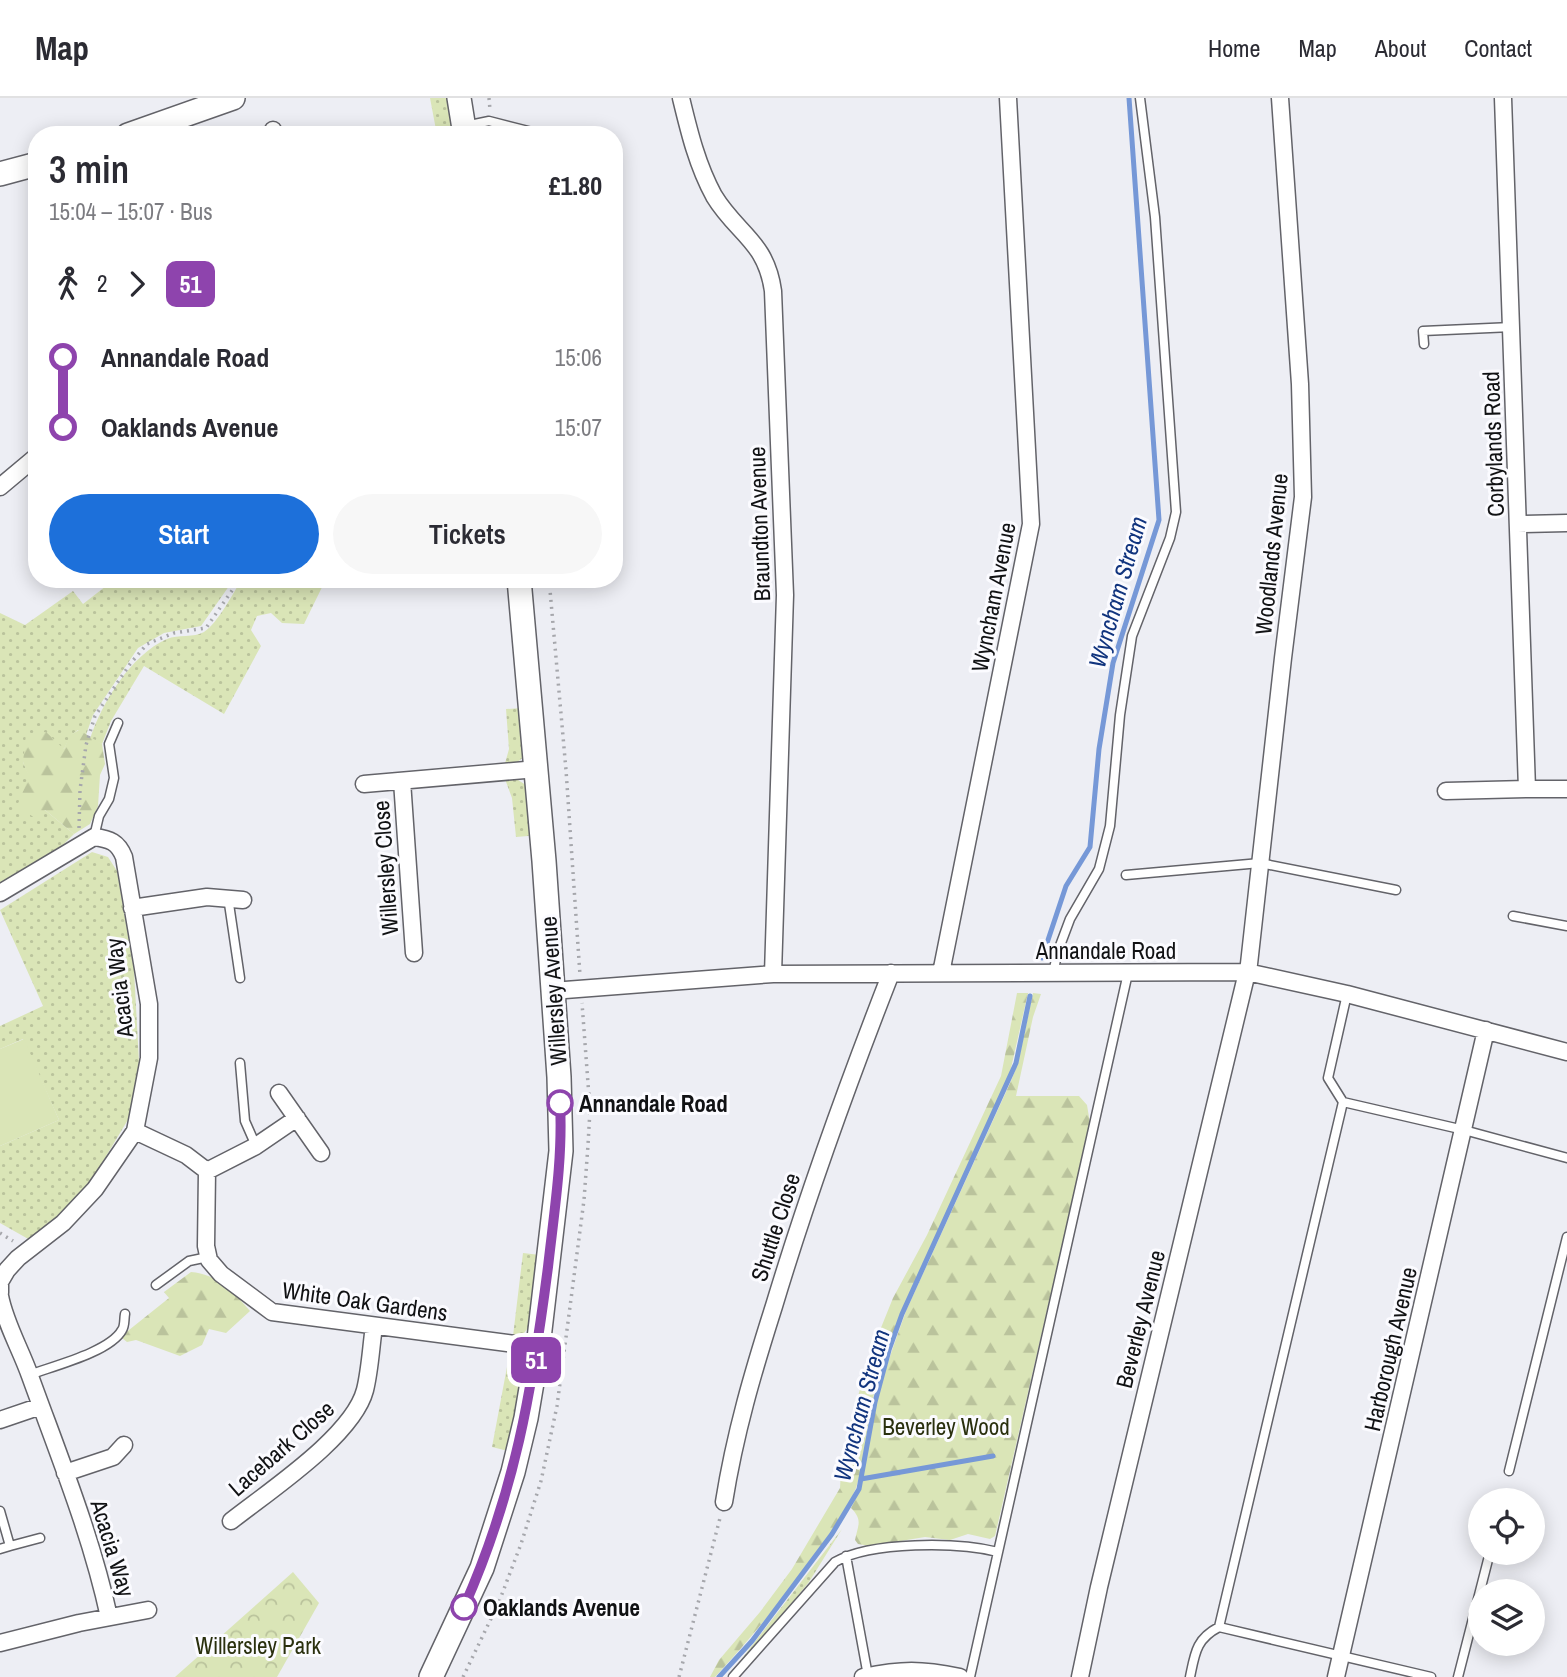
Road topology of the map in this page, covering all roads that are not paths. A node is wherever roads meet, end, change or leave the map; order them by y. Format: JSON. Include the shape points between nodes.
{"nodes":[{"id":1,"x":233,"y":98,"type":"edge"},
{"id":2,"x":459,"y":98,"type":"edge"},
{"id":3,"x":681,"y":98,"type":"edge"},
{"id":4,"x":1008,"y":98,"type":"edge"},
{"id":5,"x":1140,"y":98,"type":"edge"},
{"id":6,"x":1280,"y":98,"type":"edge"},
{"id":7,"x":1503,"y":98,"type":"edge"},
{"id":8,"x":154,"y":126,"type":"edge"},
{"id":9,"x":464,"y":126,"type":"edge"},
{"id":10,"x":477,"y":126,"type":"edge"},
{"id":11,"x":509,"y":126,"type":"edge"},
{"id":12,"x":28,"y":166,"type":"edge"},
{"id":13,"x":0,"y":174,"type":"edge"},
{"id":14,"x":1512,"y":327,"type":"junction"},
{"id":15,"x":1424,"y":344,"type":"dead end"},
{"id":16,"x":28,"y":463,"type":"edge"},
{"id":17,"x":1,"y":484,"type":"edge"},
{"id":18,"x":1567,"y":523,"type":"edge"},
{"id":19,"x":1518,"y":524,"type":"junction"},
{"id":20,"x":520,"y":588,"type":"edge"},
{"id":21,"x":118,"y":723,"type":"dead end"},
{"id":22,"x":537,"y":769,"type":"junction"},
{"id":23,"x":402,"y":781,"type":"junction"},
{"id":24,"x":364,"y":784,"type":"dead end"},
{"id":25,"x":1527,"y":789,"type":"junction"},
{"id":26,"x":1567,"y":789,"type":"edge"},
{"id":27,"x":1446,"y":790,"type":"dead end"},
{"id":28,"x":88,"y":840,"type":"junction"},
{"id":29,"x":1260,"y":863,"type":"junction"},
{"id":30,"x":1126,"y":876,"type":"dead end"},
{"id":31,"x":1396,"y":890,"type":"dead end"},
{"id":32,"x":0,"y":893,"type":"edge"},
{"id":33,"x":236,"y":899,"type":"joint"},
{"id":34,"x":132,"y":908,"type":"junction"},
{"id":35,"x":1513,"y":916,"type":"dead end"},
{"id":36,"x":1567,"y":926,"type":"edge"},
{"id":37,"x":414,"y":953,"type":"dead end"},
{"id":38,"x":1247,"y":972,"type":"junction"},
{"id":39,"x":891,"y":973,"type":"junction"},
{"id":40,"x":941,"y":973,"type":"junction"},
{"id":41,"x":1051,"y":973,"type":"junction"},
{"id":42,"x":773,"y":974,"type":"junction"},
{"id":43,"x":1128,"y":974,"type":"junction"},
{"id":44,"x":240,"y":978,"type":"dead end"},
{"id":45,"x":552,"y":991,"type":"junction"},
{"id":46,"x":1347,"y":994,"type":"junction"},
{"id":47,"x":1486,"y":1030,"type":"junction"},
{"id":48,"x":1567,"y":1052,"type":"edge"},
{"id":49,"x":240,"y":1063,"type":"dead end"},
{"id":50,"x":279,"y":1093,"type":"dead end"},
{"id":51,"x":1343,"y":1102,"type":"junction"},
{"id":52,"x":297,"y":1118,"type":"junction"},
{"id":53,"x":135,"y":1130,"type":"junction"},
{"id":54,"x":1464,"y":1130,"type":"junction"},
{"id":55,"x":256,"y":1146,"type":"junction"},
{"id":56,"x":321,"y":1153,"type":"dead end"},
{"id":57,"x":1567,"y":1158,"type":"edge"},
{"id":58,"x":207,"y":1171,"type":"junction"},
{"id":59,"x":1567,"y":1237,"type":"edge"},
{"id":60,"x":208,"y":1257,"type":"junction"},
{"id":61,"x":156,"y":1285,"type":"dead end"},
{"id":62,"x":0,"y":1294,"type":"edge"},
{"id":63,"x":125,"y":1314,"type":"dead end"},
{"id":64,"x":374,"y":1326,"type":"junction"},
{"id":65,"x":538,"y":1347,"type":"junction"},
{"id":66,"x":30,"y":1375,"type":"junction"},
{"id":67,"x":41,"y":1406,"type":"junction"},
{"id":68,"x":0,"y":1420,"type":"edge"},
{"id":69,"x":124,"y":1445,"type":"dead end"},
{"id":70,"x":1509,"y":1471,"type":"dead end"},
{"id":71,"x":65,"y":1473,"type":"junction"},
{"id":72,"x":724,"y":1502,"type":"road end"},
{"id":73,"x":0,"y":1511,"type":"edge"},
{"id":74,"x":231,"y":1521,"type":"dead end"},
{"id":75,"x":40,"y":1538,"type":"dead end"},
{"id":76,"x":10,"y":1546,"type":"junction"},
{"id":77,"x":0,"y":1549,"type":"edge"},
{"id":78,"x":998,"y":1552,"type":"junction"},
{"id":79,"x":846,"y":1556,"type":"junction"},
{"id":80,"x":1487,"y":1565,"type":"edge"},
{"id":81,"x":148,"y":1610,"type":"dead end"},
{"id":82,"x":110,"y":1617,"type":"junction"},
{"id":83,"x":1219,"y":1627,"type":"junction"},
{"id":84,"x":0,"y":1643,"type":"edge"},
{"id":85,"x":1341,"y":1656,"type":"junction"},
{"id":86,"x":866,"y":1676,"type":"edge"},
{"id":87,"x":430,"y":1677,"type":"edge"},
{"id":88,"x":733,"y":1677,"type":"edge"},
{"id":89,"x":960,"y":1677,"type":"edge"},
{"id":90,"x":970,"y":1677,"type":"edge"},
{"id":91,"x":1080,"y":1677,"type":"edge"},
{"id":92,"x":1190,"y":1677,"type":"edge"},
{"id":93,"x":1336,"y":1677,"type":"edge"},
{"id":94,"x":1431,"y":1677,"type":"edge"},
{"id":95,"x":1458,"y":1677,"type":"edge"}],
"edges":[{"from":1,"to":8,"type":"street"},
{"from":2,"to":9,"type":"street"},
{"from":3,"to":42,"type":"street","name":"Braundton Avenue","via":[[708,184],[766,262],[773,291],[785,595]]},
{"from":4,"to":40,"type":"street","name":"Wyncham Avenue","via":[[1031,524]]},
{"from":5,"to":41,"type":"lane","via":[[1156,230],[1175,512],[1170,538],[1132,636],[1111,826],[1100,869],[1070,919]]},
{"from":6,"to":29,"type":"street","name":"Woodlands Avenue","via":[[1303,496]]},
{"from":7,"to":14,"type":"street","name":"Corbylands Road"},
{"from":10,"to":11,"type":"lane","via":[[489,121]]},
{"from":12,"to":13,"type":"street"},
{"from":14,"to":15,"type":"lane","via":[[1423,331]]},
{"from":14,"to":19,"type":"street","name":"Corbylands Road"},
{"from":16,"to":17,"type":"street"},
{"from":18,"to":19,"type":"street"},
{"from":19,"to":25,"type":"street","name":"Corbylands Road"},
{"from":20,"to":22,"type":"street","name":"Willersley Avenue"},
{"from":21,"to":28,"type":"lane","via":[[109,744],[114,778],[109,799]]},
{"from":22,"to":23,"type":"street","name":"Willersley Close"},
{"from":22,"to":45,"type":"street","name":"Willersley Avenue"},
{"from":23,"to":24,"type":"street","name":"Willersley Close"},
{"from":23,"to":37,"type":"street","name":"Willersley Close"},
{"from":25,"to":26,"type":"street"},
{"from":25,"to":27,"type":"street"},
{"from":28,"to":32,"type":"street"},
{"from":28,"to":34,"type":"street","name":"Acacia Way","via":[[109,839],[120,846]]},
{"from":29,"to":30,"type":"lane"},
{"from":29,"to":31,"type":"lane"},
{"from":29,"to":38,"type":"street","name":"Woodlands Avenue"},
{"from":33,"to":34,"type":"street","via":[[207,897]]},
{"from":33,"to":44,"type":"lane"},
{"from":34,"to":53,"type":"street","name":"Acacia Way","via":[[149,1004],[149,1058]]},
{"from":35,"to":36,"type":"lane"},
{"from":38,"to":43,"type":"street","name":"Annandale Road"},
{"from":38,"to":46,"type":"street","name":"Annandale Road"},
{"from":38,"to":91,"type":"street","name":"Beverley Avenue"},
{"from":39,"to":40,"type":"street","name":"Annandale Road"},
{"from":39,"to":42,"type":"street","name":"Annandale Road"},
{"from":39,"to":72,"type":"street","name":"Shuttle Close","via":[[795,1233],[739,1419]]},
{"from":40,"to":41,"type":"street","name":"Annandale Road"},
{"from":41,"to":43,"type":"street","name":"Annandale Road"},
{"from":42,"to":45,"type":"street","name":"Annandale Road"},
{"from":43,"to":78,"type":"lane"},
{"from":45,"to":65,"type":"street","name":"Willersley Avenue","via":[[561,1151]]},
{"from":46,"to":47,"type":"street","name":"Annandale Road"},
{"from":46,"to":51,"type":"lane","via":[[1328,1078]]},
{"from":47,"to":48,"type":"street","name":"Annandale Road"},
{"from":47,"to":54,"type":"street","name":"Harborough Avenue"},
{"from":49,"to":55,"type":"lane","via":[[245,1121]]},
{"from":50,"to":52,"type":"street"},
{"from":51,"to":54,"type":"lane"},
{"from":51,"to":83,"type":"lane"},
{"from":52,"to":55,"type":"street"},
{"from":52,"to":56,"type":"street"},
{"from":53,"to":58,"type":"street","via":[[186,1155]]},
{"from":53,"to":62,"type":"street","name":"Acacia Way","via":[[95,1189],[7,1270]]},
{"from":54,"to":57,"type":"lane"},
{"from":54,"to":85,"type":"street","name":"Harborough Avenue"},
{"from":55,"to":58,"type":"street"},
{"from":58,"to":60,"type":"street"},
{"from":59,"to":70,"type":"lane"},
{"from":60,"to":61,"type":"lane","via":[[189,1261]]},
{"from":60,"to":64,"type":"street","name":"White Oak Gardens","via":[[221,1274],[272,1312]]},
{"from":62,"to":66,"type":"street","name":"Acacia Way"},
{"from":63,"to":66,"type":"lane","via":[[124,1329],[113,1341]]},
{"from":64,"to":65,"type":"street","name":"White Oak Gardens"},
{"from":64,"to":74,"type":"street","name":"Lacebark Close","via":[[365,1391],[354,1417],[336,1437]]},
{"from":65,"to":87,"type":"street","name":"Willersley Avenue","via":[[523,1429],[496,1531]]},
{"from":66,"to":67,"type":"street","name":"Acacia Way"},
{"from":67,"to":68,"type":"street"},
{"from":67,"to":71,"type":"street","name":"Acacia Way"},
{"from":69,"to":71,"type":"street","via":[[113,1457]]},
{"from":71,"to":82,"type":"street","name":"Acacia Way","via":[[90,1541]]},
{"from":73,"to":76,"type":"lane"},
{"from":75,"to":76,"type":"lane"},
{"from":76,"to":77,"type":"lane"},
{"from":78,"to":79,"type":"lane","via":[[912,1545]]},
{"from":78,"to":90,"type":"lane"},
{"from":79,"to":86,"type":"lane"},
{"from":79,"to":88,"type":"lane","via":[[835,1562]]},
{"from":80,"to":95,"type":"lane"},
{"from":81,"to":82,"type":"street","name":"Acacia Way"},
{"from":82,"to":84,"type":"street","name":"Acacia Way"},
{"from":83,"to":85,"type":"lane"},
{"from":83,"to":92,"type":"lane","via":[[1197,1647]]},
{"from":85,"to":93,"type":"street","name":"Harborough Avenue"},
{"from":85,"to":94,"type":"lane"},
{"from":86,"to":89,"type":"street","via":[[923,1670]]}]}
